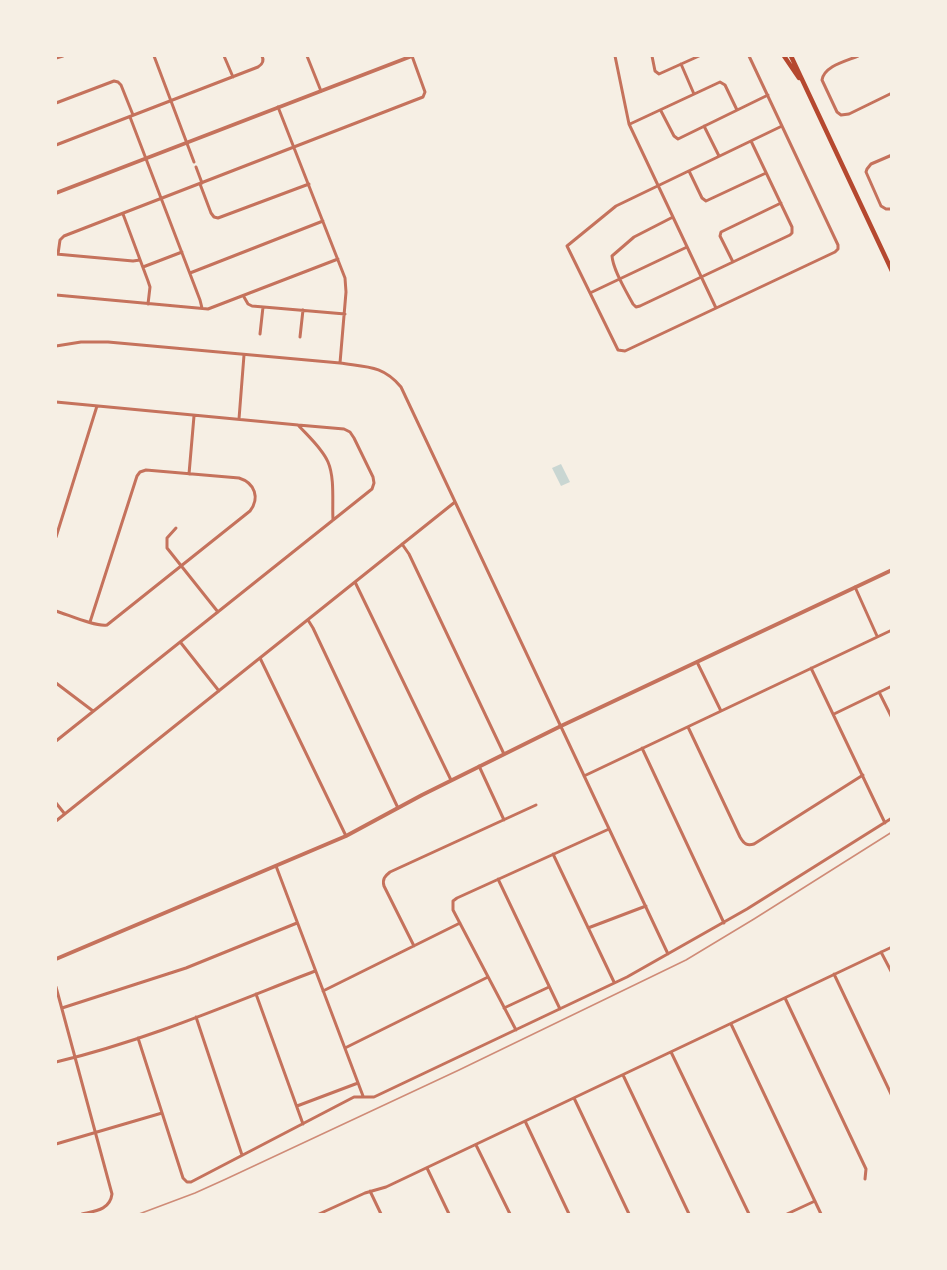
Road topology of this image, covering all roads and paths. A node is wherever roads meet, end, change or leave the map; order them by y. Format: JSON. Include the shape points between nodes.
{"nodes":[{"id":1,"x":63,"y":56,"type":"edge"},
{"id":2,"x":154,"y":56,"type":"edge"},
{"id":3,"x":224,"y":56,"type":"edge"},
{"id":4,"x":262,"y":56,"type":"edge"},
{"id":5,"x":307,"y":56,"type":"edge"},
{"id":6,"x":412,"y":56,"type":"edge"},
{"id":7,"x":616,"y":56,"type":"edge"},
{"id":8,"x":652,"y":56,"type":"edge"},
{"id":9,"x":699,"y":56,"type":"edge"},
{"id":10,"x":749,"y":56,"type":"edge"},
{"id":11,"x":784,"y":56,"type":"edge"},
{"id":12,"x":791,"y":56,"type":"edge"},
{"id":13,"x":858,"y":56,"type":"edge"},
{"id":14,"x":56,"y":58,"type":"edge"},
{"id":15,"x":681,"y":64,"type":"junction"},
{"id":16,"x":233,"y":76,"type":"junction"},
{"id":17,"x":804,"y":85,"type":"junction"},
{"id":18,"x":321,"y":91,"type":"junction"},
{"id":19,"x":891,"y":93,"type":"edge"},
{"id":20,"x":694,"y":94,"type":"junction"},
{"id":21,"x":768,"y":95,"type":"junction"},
{"id":22,"x":171,"y":101,"type":"junction"},
{"id":23,"x":56,"y":103,"type":"edge"},
{"id":24,"x":278,"y":107,"type":"junction"},
{"id":25,"x":661,"y":110,"type":"junction"},
{"id":26,"x":737,"y":110,"type":"junction"},
{"id":27,"x":131,"y":116,"type":"junction"},
{"id":28,"x":629,"y":124,"type":"junction"},
{"id":29,"x":704,"y":126,"type":"junction"},
{"id":30,"x":782,"y":126,"type":"junction"},
{"id":31,"x":751,"y":141,"type":"junction"},
{"id":32,"x":187,"y":143,"type":"junction"},
{"id":33,"x":56,"y":145,"type":"edge"},
{"id":34,"x":294,"y":147,"type":"junction"},
{"id":35,"x":891,"y":155,"type":"edge"},
{"id":36,"x":719,"y":156,"type":"junction"},
{"id":37,"x":146,"y":159,"type":"junction"},
{"id":38,"x":194,"y":162,"type":"dead end"},
{"id":39,"x":196,"y":167,"type":"dead end"},
{"id":40,"x":689,"y":171,"type":"junction"},
{"id":41,"x":766,"y":173,"type":"junction"},
{"id":42,"x":201,"y":183,"type":"junction"},
{"id":43,"x":309,"y":184,"type":"junction"},
{"id":44,"x":658,"y":186,"type":"junction"},
{"id":45,"x":56,"y":193,"type":"edge"},
{"id":46,"x":161,"y":199,"type":"junction"},
{"id":47,"x":781,"y":203,"type":"junction"},
{"id":48,"x":891,"y":209,"type":"edge"},
{"id":49,"x":123,"y":214,"type":"junction"},
{"id":50,"x":673,"y":217,"type":"junction"},
{"id":51,"x":323,"y":221,"type":"junction"},
{"id":52,"x":687,"y":247,"type":"junction"},
{"id":53,"x":182,"y":252,"type":"junction"},
{"id":54,"x":57,"y":254,"type":"edge"},
{"id":55,"x":338,"y":259,"type":"junction"},
{"id":56,"x":140,"y":260,"type":"junction"},
{"id":57,"x":733,"y":262,"type":"junction"},
{"id":58,"x":143,"y":267,"type":"junction"},
{"id":59,"x":891,"y":271,"type":"edge"},
{"id":60,"x":190,"y":273,"type":"junction"},
{"id":61,"x":701,"y":277,"type":"junction"},
{"id":62,"x":621,"y":279,"type":"junction"},
{"id":63,"x":590,"y":293,"type":"junction"},
{"id":64,"x":56,"y":295,"type":"edge"},
{"id":65,"x":243,"y":296,"type":"junction"},
{"id":66,"x":148,"y":304,"type":"junction"},
{"id":67,"x":262,"y":307,"type":"junction"},
{"id":68,"x":202,"y":308,"type":"junction"},
{"id":69,"x":716,"y":308,"type":"junction"},
{"id":70,"x":303,"y":310,"type":"junction"},
{"id":71,"x":345,"y":314,"type":"junction"},
{"id":72,"x":260,"y":334,"type":"dead end"},
{"id":73,"x":300,"y":337,"type":"dead end"},
{"id":74,"x":56,"y":346,"type":"edge"},
{"id":75,"x":244,"y":355,"type":"junction"},
{"id":76,"x":340,"y":363,"type":"junction"},
{"id":77,"x":56,"y":402,"type":"edge"},
{"id":78,"x":98,"y":406,"type":"junction"},
{"id":79,"x":194,"y":415,"type":"junction"},
{"id":80,"x":239,"y":419,"type":"junction"},
{"id":81,"x":298,"y":425,"type":"junction"},
{"id":82,"x":189,"y":474,"type":"junction"},
{"id":83,"x":456,"y":502,"type":"junction"},
{"id":84,"x":333,"y":520,"type":"junction"},
{"id":85,"x":176,"y":528,"type":"dead end"},
{"id":86,"x":56,"y":537,"type":"edge"},
{"id":87,"x":402,"y":544,"type":"junction"},
{"id":88,"x":182,"y":565,"type":"junction"},
{"id":89,"x":891,"y":570,"type":"edge"},
{"id":90,"x":355,"y":582,"type":"junction"},
{"id":91,"x":855,"y":588,"type":"junction"},
{"id":92,"x":56,"y":611,"type":"edge"},
{"id":93,"x":218,"y":612,"type":"junction"},
{"id":94,"x":307,"y":620,"type":"junction"},
{"id":95,"x":90,"y":622,"type":"junction"},
{"id":96,"x":891,"y":630,"type":"edge"},
{"id":97,"x":877,"y":636,"type":"junction"},
{"id":98,"x":180,"y":642,"type":"junction"},
{"id":99,"x":260,"y":658,"type":"junction"},
{"id":100,"x":697,"y":662,"type":"junction"},
{"id":101,"x":811,"y":668,"type":"junction"},
{"id":102,"x":56,"y":683,"type":"edge"},
{"id":103,"x":891,"y":686,"type":"edge"},
{"id":104,"x":219,"y":691,"type":"junction"},
{"id":105,"x":879,"y":692,"type":"junction"},
{"id":106,"x":93,"y":711,"type":"junction"},
{"id":107,"x":721,"y":711,"type":"junction"},
{"id":108,"x":834,"y":715,"type":"junction"},
{"id":109,"x":891,"y":718,"type":"edge"},
{"id":110,"x":561,"y":726,"type":"junction"},
{"id":111,"x":688,"y":726,"type":"junction"},
{"id":112,"x":56,"y":741,"type":"edge"},
{"id":113,"x":642,"y":748,"type":"junction"},
{"id":114,"x":504,"y":754,"type":"junction"},
{"id":115,"x":478,"y":766,"type":"junction"},
{"id":116,"x":862,"y":775,"type":"junction"},
{"id":117,"x":584,"y":776,"type":"junction"},
{"id":118,"x":451,"y":780,"type":"junction"},
{"id":119,"x":56,"y":802,"type":"edge"},
{"id":120,"x":536,"y":805,"type":"dead end"},
{"id":121,"x":398,"y":808,"type":"junction"},
{"id":122,"x":64,"y":813,"type":"junction"},
{"id":123,"x":891,"y":818,"type":"edge"},
{"id":124,"x":56,"y":820,"type":"edge"},
{"id":125,"x":504,"y":820,"type":"junction"},
{"id":126,"x":885,"y":823,"type":"junction"},
{"id":127,"x":609,"y":828,"type":"junction"},
{"id":128,"x":346,"y":836,"type":"junction"},
{"id":129,"x":553,"y":854,"type":"junction"},
{"id":130,"x":276,"y":866,"type":"junction"},
{"id":131,"x":498,"y":879,"type":"junction"},
{"id":132,"x":646,"y":906,"type":"junction"},
{"id":133,"x":724,"y":922,"type":"junction"},
{"id":134,"x":297,"y":923,"type":"junction"},
{"id":135,"x":460,"y":923,"type":"junction"},
{"id":136,"x":588,"y":928,"type":"junction"},
{"id":137,"x":414,"y":946,"type":"junction"},
{"id":138,"x":891,"y":947,"type":"edge"},
{"id":139,"x":881,"y":952,"type":"junction"},
{"id":140,"x":668,"y":954,"type":"junction"},
{"id":141,"x":56,"y":959,"type":"edge"},
{"id":142,"x":315,"y":971,"type":"junction"},
{"id":143,"x":891,"y":973,"type":"edge"},
{"id":144,"x":834,"y":974,"type":"junction"},
{"id":145,"x":488,"y":977,"type":"junction"},
{"id":146,"x":615,"y":983,"type":"junction"},
{"id":147,"x":56,"y":987,"type":"edge"},
{"id":148,"x":549,"y":987,"type":"junction"},
{"id":149,"x":323,"y":991,"type":"junction"},
{"id":150,"x":256,"y":994,"type":"junction"},
{"id":151,"x":784,"y":998,"type":"junction"},
{"id":152,"x":62,"y":1008,"type":"junction"},
{"id":153,"x":504,"y":1008,"type":"junction"},
{"id":154,"x":560,"y":1009,"type":"junction"},
{"id":155,"x":196,"y":1017,"type":"junction"},
{"id":156,"x":730,"y":1024,"type":"junction"},
{"id":157,"x":516,"y":1030,"type":"junction"},
{"id":158,"x":138,"y":1038,"type":"junction"},
{"id":159,"x":345,"y":1048,"type":"junction"},
{"id":160,"x":672,"y":1052,"type":"junction"},
{"id":161,"x":75,"y":1057,"type":"junction"},
{"id":162,"x":56,"y":1062,"type":"edge"},
{"id":163,"x":622,"y":1075,"type":"junction"},
{"id":164,"x":358,"y":1083,"type":"junction"},
{"id":165,"x":363,"y":1096,"type":"junction"},
{"id":166,"x":891,"y":1096,"type":"edge"},
{"id":167,"x":574,"y":1098,"type":"junction"},
{"id":168,"x":297,"y":1106,"type":"junction"},
{"id":169,"x":162,"y":1113,"type":"junction"},
{"id":170,"x":525,"y":1121,"type":"junction"},
{"id":171,"x":303,"y":1124,"type":"junction"},
{"id":172,"x":95,"y":1132,"type":"junction"},
{"id":173,"x":56,"y":1144,"type":"edge"},
{"id":174,"x":476,"y":1145,"type":"junction"},
{"id":175,"x":242,"y":1155,"type":"junction"},
{"id":176,"x":427,"y":1168,"type":"junction"},
{"id":177,"x":865,"y":1179,"type":"dead end"},
{"id":178,"x":370,"y":1191,"type":"junction"},
{"id":179,"x":815,"y":1201,"type":"junction"},
{"id":180,"x":82,"y":1215,"type":"edge"},
{"id":181,"x":319,"y":1215,"type":"edge"},
{"id":182,"x":381,"y":1215,"type":"edge"},
{"id":183,"x":449,"y":1215,"type":"edge"},
{"id":184,"x":510,"y":1215,"type":"edge"},
{"id":185,"x":569,"y":1215,"type":"edge"},
{"id":186,"x":629,"y":1215,"type":"edge"},
{"id":187,"x":689,"y":1215,"type":"edge"},
{"id":188,"x":749,"y":1215,"type":"edge"},
{"id":189,"x":788,"y":1215,"type":"edge"},
{"id":190,"x":821,"y":1215,"type":"edge"}],
"edges":[{"from":1,"to":14,"type":"street"},
{"from":2,"to":22,"type":"street"},
{"from":3,"to":16,"type":"street"},
{"from":4,"to":16,"type":"street","via":[[263,63],[258,67]]},
{"from":5,"to":18,"type":"street"},
{"from":6,"to":18,"type":"street"},
{"from":6,"to":34,"type":"street","via":[[425,92],[423,97]]},
{"from":7,"to":28,"type":"street"},
{"from":8,"to":15,"type":"street","via":[[656,71],[661,74]]},
{"from":9,"to":15,"type":"street"},
{"from":10,"to":21,"type":"street"},
{"from":11,"to":17,"type":"main road"},
{"from":12,"to":17,"type":"main road"},
{"from":13,"to":19,"type":"street","via":[[822,75],[837,112],[849,114]]},
{"from":15,"to":20,"type":"street"},
{"from":16,"to":22,"type":"street"},
{"from":17,"to":59,"type":"main road"},
{"from":18,"to":24,"type":"street"},
{"from":20,"to":25,"type":"street"},
{"from":20,"to":26,"type":"street","via":[[722,83]]},
{"from":21,"to":26,"type":"street"},
{"from":21,"to":30,"type":"street"},
{"from":22,"to":27,"type":"street"},
{"from":22,"to":32,"type":"street"},
{"from":23,"to":27,"type":"street","via":[[114,81],[121,85]]},
{"from":24,"to":32,"type":"street"},
{"from":24,"to":34,"type":"street"},
{"from":25,"to":28,"type":"street"},
{"from":25,"to":29,"type":"street","via":[[676,138]]},
{"from":26,"to":29,"type":"street"},
{"from":27,"to":33,"type":"street"},
{"from":27,"to":37,"type":"street"},
{"from":28,"to":44,"type":"street"},
{"from":29,"to":36,"type":"street"},
{"from":30,"to":31,"type":"street"},
{"from":30,"to":69,"type":"street","via":[[838,249]]},
{"from":31,"to":36,"type":"street"},
{"from":31,"to":41,"type":"street"},
{"from":32,"to":37,"type":"street"},
{"from":32,"to":38,"type":"street"},
{"from":34,"to":42,"type":"street"},
{"from":34,"to":43,"type":"street"},
{"from":35,"to":48,"type":"street","via":[[871,164],[866,172],[881,206]]},
{"from":36,"to":40,"type":"street"},
{"from":37,"to":45,"type":"street"},
{"from":37,"to":46,"type":"street"},
{"from":39,"to":42,"type":"street"},
{"from":40,"to":41,"type":"street","via":[[706,201]]},
{"from":40,"to":44,"type":"street"},
{"from":41,"to":47,"type":"street"},
{"from":42,"to":43,"type":"street","via":[[211,213],[218,218]]},
{"from":42,"to":46,"type":"street"},
{"from":43,"to":51,"type":"street"},
{"from":44,"to":50,"type":"street"},
{"from":44,"to":63,"type":"street","via":[[615,206],[567,246]]},
{"from":46,"to":49,"type":"street"},
{"from":46,"to":53,"type":"street"},
{"from":47,"to":57,"type":"street","via":[[793,228],[790,235]]},
{"from":47,"to":57,"type":"street","via":[[721,232]]},
{"from":49,"to":54,"type":"street","via":[[64,236]]},
{"from":49,"to":56,"type":"street"},
{"from":50,"to":52,"type":"street"},
{"from":50,"to":62,"type":"street","via":[[634,237],[613,254]]},
{"from":51,"to":55,"type":"street"},
{"from":51,"to":60,"type":"street"},
{"from":52,"to":61,"type":"street"},
{"from":52,"to":62,"type":"street"},
{"from":53,"to":58,"type":"street"},
{"from":53,"to":60,"type":"street"},
{"from":54,"to":56,"type":"street"},
{"from":55,"to":65,"type":"street"},
{"from":55,"to":71,"type":"street","via":[[346,285]]},
{"from":56,"to":58,"type":"street"},
{"from":57,"to":61,"type":"street"},
{"from":58,"to":66,"type":"street","via":[[150,287]]},
{"from":60,"to":68,"type":"street"},
{"from":61,"to":62,"type":"street","via":[[638,307]]},
{"from":61,"to":69,"type":"street"},
{"from":62,"to":63,"type":"street"},
{"from":63,"to":69,"type":"street","via":[[621,352]]},
{"from":64,"to":66,"type":"street"},
{"from":65,"to":67,"type":"street","via":[[248,304]]},
{"from":65,"to":68,"type":"street"},
{"from":66,"to":68,"type":"street"},
{"from":67,"to":70,"type":"street"},
{"from":67,"to":72,"type":"street"},
{"from":70,"to":71,"type":"street"},
{"from":70,"to":73,"type":"street"},
{"from":71,"to":76,"type":"street"},
{"from":74,"to":75,"type":"street","via":[[101,342]]},
{"from":75,"to":76,"type":"street"},
{"from":75,"to":80,"type":"street"},
{"from":76,"to":83,"type":"street","via":[[377,368],[396,380]]},
{"from":77,"to":78,"type":"street"},
{"from":78,"to":79,"type":"street"},
{"from":78,"to":86,"type":"street"},
{"from":79,"to":80,"type":"street"},
{"from":79,"to":82,"type":"street"},
{"from":80,"to":81,"type":"street"},
{"from":81,"to":84,"type":"street","via":[[329,465]]},
{"from":81,"to":84,"type":"street","via":[[350,432],[374,477],[372,489]]},
{"from":82,"to":88,"type":"street","via":[[243,479],[252,486],[255,497],[250,512]]},
{"from":82,"to":95,"type":"street","via":[[146,470],[138,474]]},
{"from":83,"to":87,"type":"street"},
{"from":83,"to":110,"type":"street"},
{"from":84,"to":93,"type":"street"},
{"from":85,"to":88,"type":"street","via":[[166,545]]},
{"from":87,"to":90,"type":"street"},
{"from":87,"to":114,"type":"street"},
{"from":88,"to":93,"type":"street"},
{"from":88,"to":95,"type":"street","via":[[107,625]]},
{"from":89,"to":91,"type":"street"},
{"from":90,"to":94,"type":"street"},
{"from":90,"to":118,"type":"street"},
{"from":91,"to":97,"type":"street"},
{"from":91,"to":100,"type":"street"},
{"from":92,"to":95,"type":"street"},
{"from":93,"to":98,"type":"street"},
{"from":94,"to":99,"type":"street"},
{"from":94,"to":121,"type":"street"},
{"from":96,"to":97,"type":"street"},
{"from":97,"to":101,"type":"street"},
{"from":98,"to":104,"type":"street"},
{"from":98,"to":106,"type":"street"},
{"from":99,"to":104,"type":"street"},
{"from":99,"to":128,"type":"street"},
{"from":100,"to":107,"type":"street"},
{"from":100,"to":110,"type":"street"},
{"from":101,"to":107,"type":"street"},
{"from":101,"to":108,"type":"street"},
{"from":102,"to":106,"type":"street"},
{"from":103,"to":105,"type":"street"},
{"from":104,"to":122,"type":"street"},
{"from":105,"to":108,"type":"street"},
{"from":105,"to":109,"type":"street"},
{"from":106,"to":112,"type":"street"},
{"from":107,"to":111,"type":"street"},
{"from":108,"to":116,"type":"street"},
{"from":110,"to":114,"type":"street"},
{"from":110,"to":117,"type":"street"},
{"from":111,"to":113,"type":"street"},
{"from":111,"to":116,"type":"street","via":[[747,845]]},
{"from":113,"to":117,"type":"street"},
{"from":113,"to":133,"type":"street"},
{"from":114,"to":115,"type":"street"},
{"from":115,"to":118,"type":"street"},
{"from":115,"to":125,"type":"street"},
{"from":116,"to":126,"type":"street"},
{"from":117,"to":127,"type":"street"},
{"from":118,"to":121,"type":"street"},
{"from":119,"to":122,"type":"street"},
{"from":120,"to":125,"type":"street"},
{"from":121,"to":128,"type":"street"},
{"from":122,"to":124,"type":"street"},
{"from":123,"to":126,"type":"street"},
{"from":125,"to":137,"type":"street","via":[[385,875],[384,886]]},
{"from":126,"to":133,"type":"street"},
{"from":127,"to":129,"type":"street"},
{"from":127,"to":132,"type":"street"},
{"from":128,"to":130,"type":"street"},
{"from":129,"to":131,"type":"street"},
{"from":129,"to":136,"type":"street"},
{"from":130,"to":134,"type":"street"},
{"from":130,"to":141,"type":"street"},
{"from":131,"to":135,"type":"street","via":[[455,899],[453,908]]},
{"from":131,"to":148,"type":"street"},
{"from":132,"to":136,"type":"street"},
{"from":132,"to":140,"type":"street"},
{"from":133,"to":140,"type":"street"},
{"from":134,"to":142,"type":"street"},
{"from":134,"to":152,"type":"street","via":[[186,968]]},
{"from":135,"to":137,"type":"street"},
{"from":135,"to":145,"type":"street"},
{"from":136,"to":146,"type":"street"},
{"from":137,"to":149,"type":"street"},
{"from":138,"to":139,"type":"street"},
{"from":139,"to":143,"type":"street"},
{"from":139,"to":144,"type":"street"},
{"from":140,"to":146,"type":"street"},
{"from":142,"to":149,"type":"street"},
{"from":142,"to":150,"type":"street"},
{"from":144,"to":151,"type":"street"},
{"from":144,"to":166,"type":"street"},
{"from":145,"to":153,"type":"street"},
{"from":145,"to":159,"type":"street"},
{"from":146,"to":154,"type":"street"},
{"from":147,"to":152,"type":"street"},
{"from":148,"to":153,"type":"street"},
{"from":148,"to":154,"type":"street"},
{"from":149,"to":159,"type":"street"},
{"from":150,"to":155,"type":"street"},
{"from":150,"to":168,"type":"street"},
{"from":151,"to":156,"type":"street"},
{"from":151,"to":177,"type":"street","via":[[866,1169]]},
{"from":152,"to":161,"type":"street"},
{"from":153,"to":157,"type":"street"},
{"from":154,"to":157,"type":"street"},
{"from":155,"to":158,"type":"street"},
{"from":155,"to":175,"type":"street"},
{"from":156,"to":160,"type":"street"},
{"from":156,"to":179,"type":"street"},
{"from":157,"to":165,"type":"street","via":[[374,1097]]},
{"from":158,"to":161,"type":"street"},
{"from":158,"to":169,"type":"street"},
{"from":159,"to":164,"type":"street"},
{"from":160,"to":163,"type":"street"},
{"from":160,"to":188,"type":"street"},
{"from":161,"to":162,"type":"street"},
{"from":161,"to":172,"type":"street"},
{"from":163,"to":167,"type":"street"},
{"from":163,"to":187,"type":"street"},
{"from":164,"to":165,"type":"street"},
{"from":164,"to":168,"type":"street"},
{"from":165,"to":171,"type":"street"},
{"from":167,"to":170,"type":"street"},
{"from":167,"to":186,"type":"street"},
{"from":168,"to":171,"type":"street"},
{"from":169,"to":172,"type":"street"},
{"from":169,"to":175,"type":"street","via":[[187,1182]]},
{"from":170,"to":174,"type":"street"},
{"from":170,"to":185,"type":"street"},
{"from":171,"to":175,"type":"street"},
{"from":172,"to":173,"type":"street"},
{"from":172,"to":180,"type":"street","via":[[111,1200],[105,1208]]},
{"from":174,"to":176,"type":"street"},
{"from":174,"to":184,"type":"street"},
{"from":176,"to":178,"type":"street"},
{"from":176,"to":183,"type":"street"},
{"from":178,"to":181,"type":"street"},
{"from":178,"to":182,"type":"street"},
{"from":179,"to":189,"type":"street"},
{"from":179,"to":190,"type":"street"}]}
